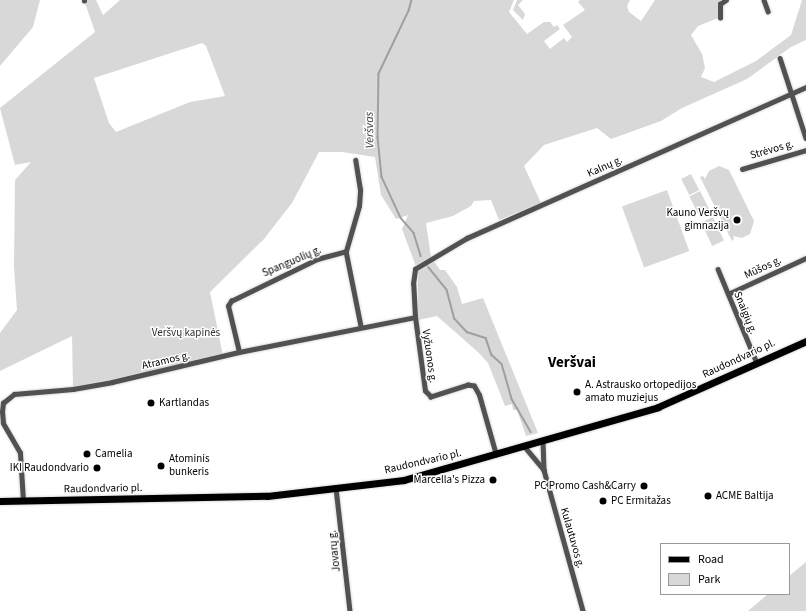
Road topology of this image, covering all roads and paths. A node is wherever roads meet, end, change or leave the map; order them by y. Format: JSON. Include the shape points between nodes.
{"nodes":[{"id":1,"x":726,"y":0,"type":"edge"},
{"id":2,"x":764,"y":0,"type":"edge"},
{"id":3,"x":768,"y":11,"type":"dead end"},
{"id":4,"x":720,"y":18,"type":"dead end"},
{"id":5,"x":780,"y":58,"type":"dead end"},
{"id":6,"x":806,"y":87,"type":"edge"},
{"id":7,"x":792,"y":93,"type":"junction"},
{"id":8,"x":806,"y":138,"type":"edge"},
{"id":9,"x":806,"y":150,"type":"edge"},
{"id":10,"x":356,"y":160,"type":"dead end"},
{"id":11,"x":742,"y":168,"type":"dead end"},
{"id":12,"x":346,"y":252,"type":"junction"},
{"id":13,"x":806,"y":258,"type":"edge"},
{"id":14,"x":718,"y":269,"type":"dead end"},
{"id":15,"x":728,"y":294,"type":"junction"},
{"id":16,"x":415,"y":317,"type":"junction"},
{"id":17,"x":361,"y":326,"type":"junction"},
{"id":18,"x":806,"y":341,"type":"edge"},
{"id":19,"x":239,"y":352,"type":"junction"},
{"id":20,"x":757,"y":363,"type":"junction"},
{"id":21,"x":543,"y":441,"type":"junction"},
{"id":22,"x":525,"y":447,"type":"junction"},
{"id":23,"x":496,"y":455,"type":"junction"},
{"id":24,"x":544,"y":470,"type":"junction"},
{"id":25,"x":336,"y":488,"type":"junction"},
{"id":26,"x":0,"y":501,"type":"edge"},
{"id":27,"x":23,"y":501,"type":"junction"},
{"id":28,"x":0,"y":504,"type":"edge"},
{"id":29,"x":350,"y":611,"type":"edge"},
{"id":30,"x":583,"y":611,"type":"edge"}],
"edges":[{"from":1,"to":4,"type":"street","via":[[720,4]]},
{"from":2,"to":3,"type":"street"},
{"from":5,"to":7,"type":"street"},
{"from":6,"to":7,"type":"street","name":"Kalnų g."},
{"from":7,"to":8,"type":"street"},
{"from":7,"to":16,"type":"street","name":"Kalnų g.","via":[[467,238],[415,269]]},
{"from":9,"to":11,"type":"street","name":"Strėvos g."},
{"from":10,"to":12,"type":"street","via":[[360,190],[359,206]]},
{"from":12,"to":17,"type":"street"},
{"from":12,"to":19,"type":"street","name":"Spanguolių g.","via":[[317,259],[231,302],[228,306]]},
{"from":13,"to":15,"type":"street","name":"Mūšos g."},
{"from":14,"to":15,"type":"street","name":"Snaigių g."},
{"from":15,"to":20,"type":"street","name":"Snaigių g."},
{"from":16,"to":17,"type":"street","name":"Atramos g."},
{"from":16,"to":23,"type":"street","name":"Vyžuonos g.","via":[[426,394],[431,397],[468,384],[474,386],[479,395]]},
{"from":17,"to":19,"type":"street","name":"Atramos g."},
{"from":18,"to":20,"type":"main road","name":"Raudondvario pl."},
{"from":19,"to":27,"type":"street","name":"Atramos g.","via":[[112,382],[73,389],[14,394],[8,397],[3,403],[3,420],[20,452]]},
{"from":20,"to":21,"type":"main road","name":"Raudondvario pl.","via":[[658,407]]},
{"from":21,"to":22,"type":"main road","name":"Raudondvario pl."},
{"from":21,"to":24,"type":"street","name":"Kulautuvos g."},
{"from":22,"to":23,"type":"main road","name":"Raudondvario pl."},
{"from":22,"to":24,"type":"street","name":"Kulautuvos g."},
{"from":23,"to":25,"type":"main road","name":"Raudondvario pl.","via":[[404,480]]},
{"from":24,"to":30,"type":"street","name":"Kulautuvos g."},
{"from":25,"to":27,"type":"main road","name":"Raudondvario pl.","via":[[267,496]]},
{"from":25,"to":29,"type":"street","name":"Jovarų g."},
{"from":26,"to":27,"type":"main road","name":"Raudondvario pl."},
{"from":27,"to":28,"type":"main road","name":"Raudondvario pl."}]}
